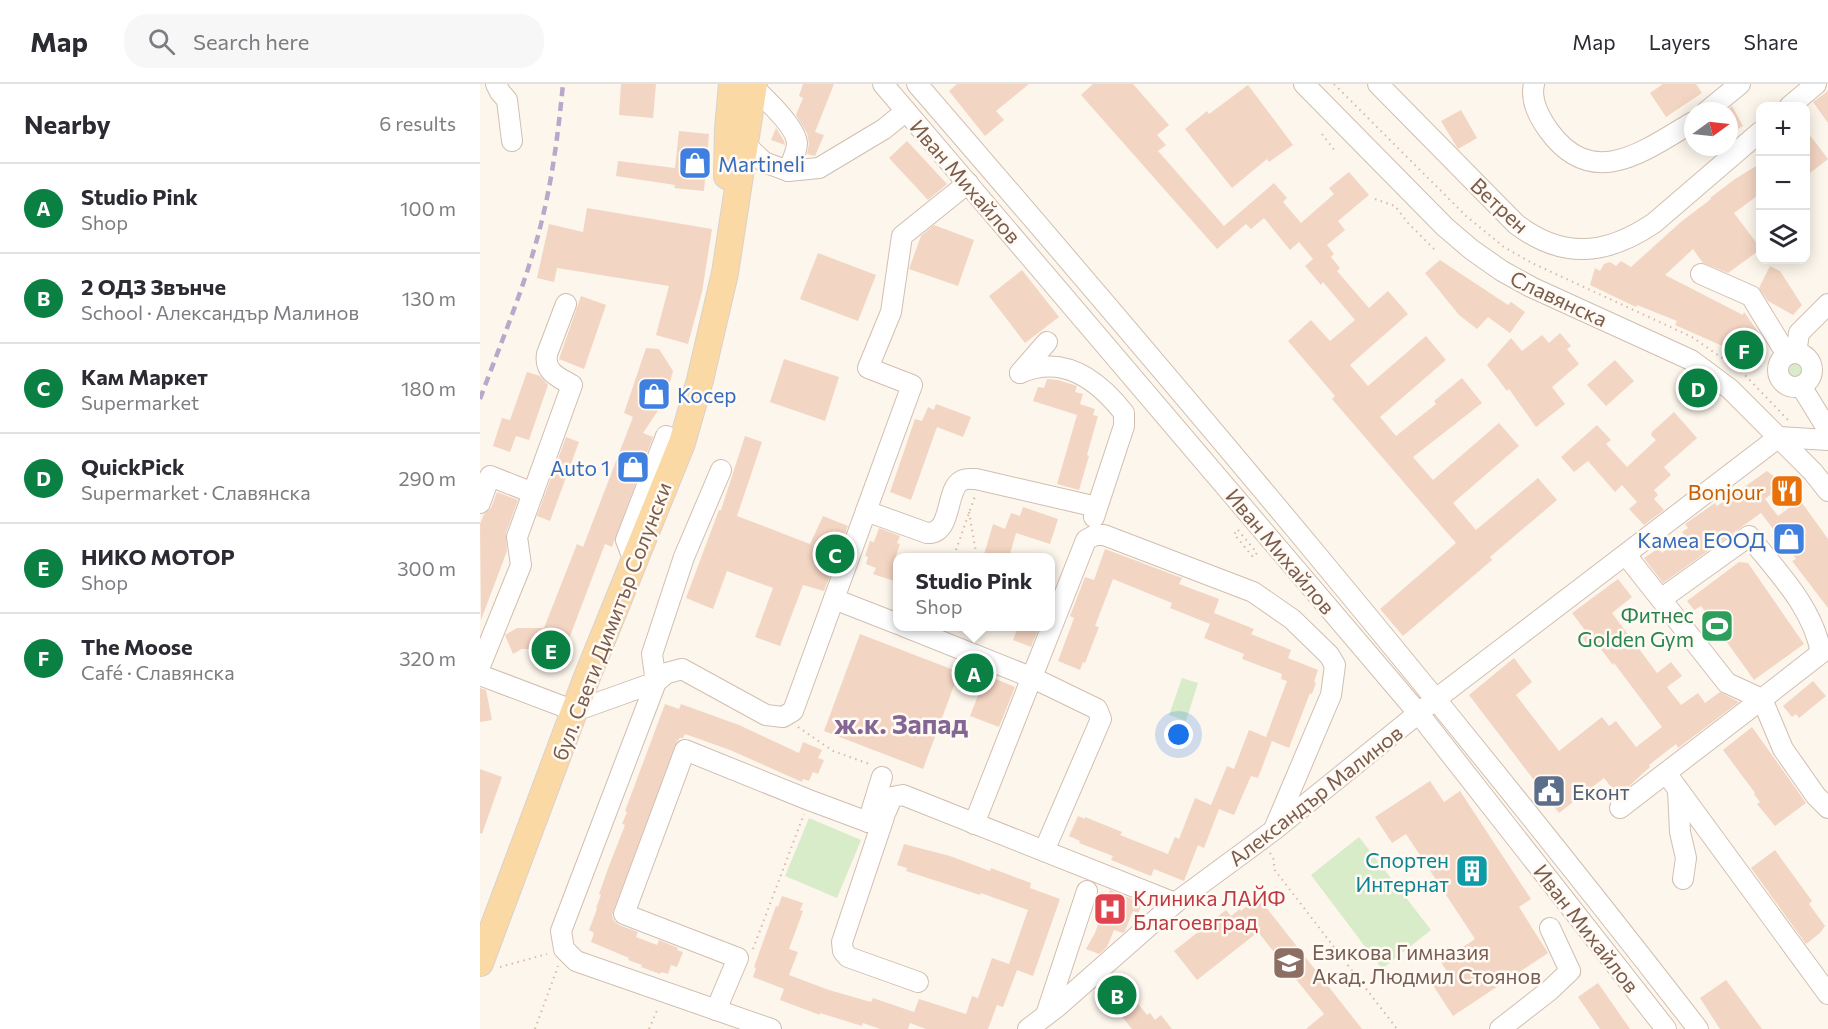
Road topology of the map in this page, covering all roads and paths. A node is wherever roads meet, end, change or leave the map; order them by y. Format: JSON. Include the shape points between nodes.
{"nodes":[{"id":1,"x":724,"y":84,"type":"edge"},
{"id":2,"x":883,"y":84,"type":"edge"},
{"id":3,"x":917,"y":84,"type":"edge"},
{"id":4,"x":1304,"y":84,"type":"edge"},
{"id":5,"x":1378,"y":84,"type":"edge"},
{"id":6,"x":1534,"y":84,"type":"edge"},
{"id":7,"x":1740,"y":84,"type":"edge"},
{"id":8,"x":1816,"y":84,"type":"edge"},
{"id":9,"x":746,"y":85,"type":"edge"},
{"id":10,"x":498,"y":88,"type":"edge"},
{"id":11,"x":1718,"y":102,"type":"edge"},
{"id":12,"x":1795,"y":102,"type":"edge"},
{"id":13,"x":906,"y":111,"type":"junction"},
{"id":14,"x":1684,"y":127,"type":"edge"},
{"id":15,"x":1322,"y":134,"type":"dead end"},
{"id":16,"x":517,"y":135,"type":"dead end"},
{"id":17,"x":1756,"y":136,"type":"edge"},
{"id":18,"x":737,"y":137,"type":"junction"},
{"id":19,"x":1335,"y":151,"type":"dead end"},
{"id":20,"x":788,"y":171,"type":"junction"},
{"id":21,"x":968,"y":183,"type":"junction"},
{"id":22,"x":1376,"y":199,"type":"dead end"},
{"id":23,"x":1437,"y":252,"type":"dead end"},
{"id":24,"x":1701,"y":274,"type":"dead end"},
{"id":25,"x":567,"y":304,"type":"dead end"},
{"id":26,"x":1828,"y":304,"type":"edge"},
{"id":27,"x":1047,"y":342,"type":"dead end"},
{"id":28,"x":1792,"y":354,"type":"junction"},
{"id":29,"x":1828,"y":430,"type":"edge"},
{"id":30,"x":1779,"y":437,"type":"junction"},
{"id":31,"x":1828,"y":440,"type":"edge"},
{"id":32,"x":721,"y":470,"type":"dead end"},
{"id":33,"x":1828,"y":491,"type":"edge"},
{"id":34,"x":533,"y":493,"type":"junction"},
{"id":35,"x":975,"y":496,"type":"dead end"},
{"id":36,"x":480,"y":503,"type":"edge"},
{"id":37,"x":1097,"y":507,"type":"junction"},
{"id":38,"x":866,"y":511,"type":"junction"},
{"id":39,"x":969,"y":512,"type":"junction"},
{"id":40,"x":1086,"y":540,"type":"junction"},
{"id":41,"x":956,"y":550,"type":"dead end"},
{"id":42,"x":976,"y":553,"type":"edge"},
{"id":43,"x":1257,"y":553,"type":"joint"},
{"id":44,"x":1626,"y":555,"type":"junction"},
{"id":45,"x":834,"y":599,"type":"junction"},
{"id":46,"x":1661,"y":599,"type":"junction"},
{"id":47,"x":1055,"y":621,"type":"edge"},
{"id":48,"x":893,"y":622,"type":"edge"},
{"id":49,"x":913,"y":631,"type":"edge"},
{"id":50,"x":1051,"y":631,"type":"edge"},
{"id":51,"x":1825,"y":659,"type":"edge"},
{"id":52,"x":480,"y":666,"type":"edge"},
{"id":53,"x":480,"y":675,"type":"edge"},
{"id":54,"x":1033,"y":678,"type":"junction"},
{"id":55,"x":656,"y":682,"type":"junction"},
{"id":56,"x":1436,"y":699,"type":"junction"},
{"id":57,"x":1762,"y":699,"type":"junction"},
{"id":58,"x":575,"y":711,"type":"junction"},
{"id":59,"x":1419,"y":714,"type":"junction"},
{"id":60,"x":783,"y":717,"type":"junction"},
{"id":61,"x":1666,"y":773,"type":"junction"},
{"id":62,"x":882,"y":777,"type":"joint"},
{"id":63,"x":1678,"y":790,"type":"junction"},
{"id":64,"x":809,"y":800,"type":"junction"},
{"id":65,"x":1620,"y":808,"type":"dead end"},
{"id":66,"x":1828,"y":808,"type":"edge"},
{"id":67,"x":876,"y":819,"type":"junction"},
{"id":68,"x":975,"y":824,"type":"junction"},
{"id":69,"x":1274,"y":830,"type":"junction"},
{"id":70,"x":1044,"y":851,"type":"junction"},
{"id":71,"x":1274,"y":860,"type":"dead end"},
{"id":72,"x":1683,"y":879,"type":"dead end"},
{"id":73,"x":1087,"y":891,"type":"dead end"},
{"id":74,"x":1175,"y":903,"type":"junction"},
{"id":75,"x":1550,"y":928,"type":"dead end"},
{"id":76,"x":564,"y":949,"type":"junction"},
{"id":77,"x":753,"y":950,"type":"dead end"},
{"id":78,"x":486,"y":954,"type":"edge"},
{"id":79,"x":918,"y":982,"type":"dead end"},
{"id":80,"x":664,"y":991,"type":"junction"},
{"id":81,"x":1828,"y":994,"type":"edge"},
{"id":82,"x":716,"y":1010,"type":"junction"},
{"id":83,"x":1046,"y":1015,"type":"junction"},
{"id":84,"x":535,"y":1029,"type":"edge"},
{"id":85,"x":649,"y":1029,"type":"edge"},
{"id":86,"x":771,"y":1029,"type":"edge"},
{"id":87,"x":1028,"y":1029,"type":"edge"},
{"id":88,"x":1397,"y":1029,"type":"edge"},
{"id":89,"x":1500,"y":1029,"type":"edge"},
{"id":90,"x":1666,"y":1029,"type":"edge"},
{"id":91,"x":1698,"y":1029,"type":"edge"}],
"edges":[{"from":1,"to":18,"type":"main road"},
{"from":2,"to":13,"type":"street","name":"Иван Михайлов"},
{"from":3,"to":56,"type":"street","name":"Иван Михайлов"},
{"from":4,"to":30,"type":"street","name":"Славянска","via":[[1472,250],[1531,287],[1691,360],[1730,389]]},
{"from":5,"to":17,"type":"street","name":"Ветрен","via":[[1516,224],[1541,241],[1566,248],[1604,248],[1643,231]]},
{"from":6,"to":14,"type":"street","via":[[1534,104],[1544,125],[1561,146],[1585,160],[1619,161]]},
{"from":7,"to":11,"type":"street"},
{"from":8,"to":12,"type":"street"},
{"from":9,"to":18,"type":"main road","name":"бул. Свети Димитър Солунски"},
{"from":9,"to":20,"type":"street","via":[[774,106],[795,134],[797,145]]},
{"from":10,"to":16,"type":"street","via":[[508,103]]},
{"from":13,"to":20,"type":"street","via":[[819,168]]},
{"from":13,"to":21,"type":"street","name":"Иван Михайлов"},
{"from":15,"to":19,"type":"path"},
{"from":18,"to":20,"type":"street","via":[[764,162]]},
{"from":18,"to":58,"type":"main road","name":"бул. Свети Димитър Солунски","via":[[725,273],[682,443]]},
{"from":21,"to":38,"type":"street","via":[[902,236],[891,312],[868,368],[912,385]]},
{"from":21,"to":59,"type":"street","name":"Иван Михайлов"},
{"from":22,"to":23,"type":"path","via":[[1395,206]]},
{"from":24,"to":28,"type":"street","via":[[1751,296]]},
{"from":25,"to":34,"type":"street","via":[[546,362],[551,373],[572,385]]},
{"from":26,"to":28,"type":"street","via":[[1798,333]]},
{"from":27,"to":37,"type":"street","via":[[1020,373],[1045,367],[1080,374],[1092,380],[1124,413],[1124,426]]},
{"from":28,"to":29,"type":"street","via":[[1805,356],[1811,363],[1812,373],[1801,386]]},
{"from":30,"to":31,"type":"street"},
{"from":30,"to":33,"type":"street","name":"Славянска"},
{"from":30,"to":44,"type":"street","name":"Александър Малинов"},
{"from":32,"to":55,"type":"street","via":[[684,557],[652,654]]},
{"from":34,"to":36,"type":"street","via":[[490,476]]},
{"from":34,"to":52,"type":"street","via":[[517,537],[521,565]]},
{"from":35,"to":39,"type":"path"},
{"from":37,"to":38,"type":"street","via":[[964,479],[957,485],[941,527],[933,533]]},
{"from":37,"to":40,"type":"street"},
{"from":38,"to":45,"type":"street"},
{"from":39,"to":41,"type":"path"},
{"from":39,"to":42,"type":"path"},
{"from":40,"to":47,"type":"street"},
{"from":40,"to":69,"type":"street","via":[[1104,535],[1253,592],[1292,619],[1329,655],[1335,665],[1331,695]]},
{"from":43,"to":43,"type":"path","via":[[1238,530],[1234,534],[1253,557]]},
{"from":44,"to":46,"type":"street"},
{"from":44,"to":56,"type":"street","name":"Александър Малинов"},
{"from":45,"to":48,"type":"street"},
{"from":45,"to":60,"type":"street","via":[[793,711]]},
{"from":46,"to":51,"type":"street","via":[[1749,536],[1809,614]]},
{"from":46,"to":57,"type":"street","via":[[1726,683]]},
{"from":49,"to":54,"type":"street"},
{"from":50,"to":54,"type":"street"},
{"from":51,"to":57,"type":"street"},
{"from":53,"to":58,"type":"street"},
{"from":54,"to":68,"type":"street"},
{"from":54,"to":70,"type":"street","via":[[1097,709],[1101,719]]},
{"from":55,"to":58,"type":"street"},
{"from":55,"to":60,"type":"street","via":[[667,673],[682,669],[766,715]]},
{"from":55,"to":76,"type":"street","via":[[561,931]]},
{"from":56,"to":59,"type":"street","name":"Александър Малинов"},
{"from":56,"to":91,"type":"street","name":"Иван Михайлов"},
{"from":57,"to":61,"type":"street"},
{"from":57,"to":66,"type":"street","via":[[1782,749]]},
{"from":58,"to":78,"type":"main road","name":"бул. Свети Димитър Солунски"},
{"from":59,"to":69,"type":"street","name":"Александър Малинов"},
{"from":59,"to":90,"type":"street","name":"Иван Михайлов"},
{"from":60,"to":62,"type":"path","via":[[833,751],[885,769]]},
{"from":61,"to":63,"type":"street"},
{"from":61,"to":65,"type":"street"},
{"from":62,"to":67,"type":"street"},
{"from":63,"to":72,"type":"street","via":[[1686,858]]},
{"from":63,"to":81,"type":"street"},
{"from":64,"to":67,"type":"street"},
{"from":64,"to":77,"type":"path"},
{"from":64,"to":82,"type":"street","via":[[686,750],[624,914],[738,958]]},
{"from":67,"to":68,"type":"street","via":[[892,797],[903,795]]},
{"from":67,"to":79,"type":"street","via":[[842,942],[843,951],[848,957]]},
{"from":68,"to":70,"type":"street"},
{"from":69,"to":74,"type":"street","name":"Александър Малинов"},
{"from":70,"to":74,"type":"street"},
{"from":71,"to":88,"type":"path","via":[[1274,869]]},
{"from":73,"to":83,"type":"street"},
{"from":74,"to":83,"type":"street","name":"Александър Малинов"},
{"from":75,"to":89,"type":"street","via":[[1570,971]]},
{"from":76,"to":78,"type":"path"},
{"from":76,"to":80,"type":"street","via":[[576,961]]},
{"from":76,"to":84,"type":"path"},
{"from":80,"to":82,"type":"street"},
{"from":80,"to":85,"type":"path"},
{"from":82,"to":86,"type":"street"},
{"from":83,"to":87,"type":"street","name":"Александър Малинов"}]}
